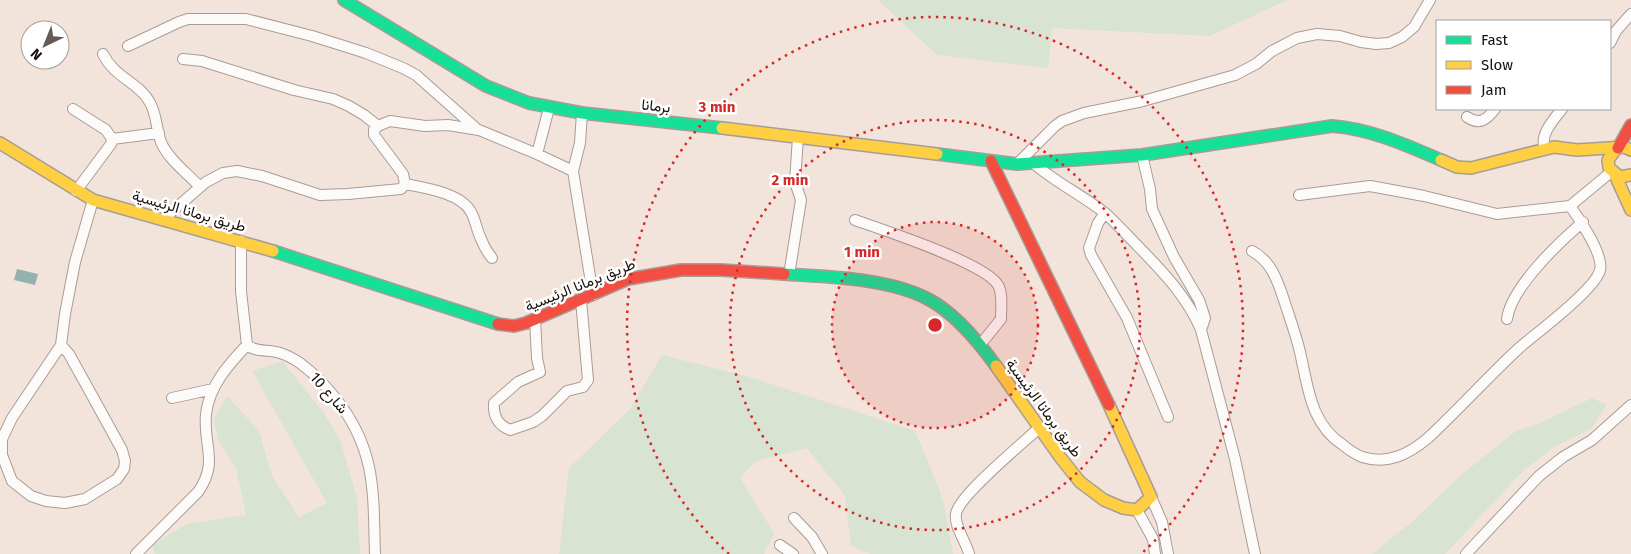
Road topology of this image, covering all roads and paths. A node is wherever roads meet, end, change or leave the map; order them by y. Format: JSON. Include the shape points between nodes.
{"nodes":[{"id":1,"x":344,"y":0,"type":"edge"},
{"id":2,"x":1430,"y":0,"type":"edge"},
{"id":3,"x":1631,"y":14,"type":"edge"},
{"id":4,"x":1611,"y":41,"type":"edge"},
{"id":5,"x":128,"y":46,"type":"dead end"},
{"id":6,"x":103,"y":54,"type":"dead end"},
{"id":7,"x":183,"y":60,"type":"dead end"},
{"id":8,"x":549,"y":108,"type":"junction"},
{"id":9,"x":73,"y":110,"type":"dead end"},
{"id":10,"x":1494,"y":110,"type":"edge"},
{"id":11,"x":1561,"y":110,"type":"edge"},
{"id":12,"x":582,"y":114,"type":"junction"},
{"id":13,"x":1467,"y":117,"type":"dead end"},
{"id":14,"x":1631,"y":125,"type":"edge"},
{"id":15,"x":378,"y":126,"type":"junction"},
{"id":16,"x":479,"y":130,"type":"junction"},
{"id":17,"x":159,"y":132,"type":"junction"},
{"id":18,"x":798,"y":137,"type":"junction"},
{"id":19,"x":112,"y":139,"type":"junction"},
{"id":20,"x":0,"y":143,"type":"edge"},
{"id":21,"x":1617,"y":148,"type":"junction"},
{"id":22,"x":1631,"y":148,"type":"edge"},
{"id":23,"x":1545,"y":149,"type":"junction"},
{"id":24,"x":1577,"y":150,"type":"junction"},
{"id":25,"x":536,"y":154,"type":"junction"},
{"id":26,"x":1142,"y":155,"type":"junction"},
{"id":27,"x":992,"y":161,"type":"junction"},
{"id":28,"x":1033,"y":163,"type":"junction"},
{"id":29,"x":1017,"y":164,"type":"junction"},
{"id":30,"x":573,"y":171,"type":"junction"},
{"id":31,"x":1612,"y":172,"type":"junction"},
{"id":32,"x":1631,"y":175,"type":"edge"},
{"id":33,"x":405,"y":184,"type":"junction"},
{"id":34,"x":199,"y":186,"type":"junction"},
{"id":35,"x":76,"y":191,"type":"junction"},
{"id":36,"x":1300,"y":195,"type":"dead end"},
{"id":37,"x":93,"y":200,"type":"junction"},
{"id":38,"x":1570,"y":206,"type":"junction"},
{"id":39,"x":1631,"y":210,"type":"edge"},
{"id":40,"x":1105,"y":213,"type":"junction"},
{"id":41,"x":162,"y":220,"type":"junction"},
{"id":42,"x":855,"y":220,"type":"dead end"},
{"id":43,"x":1583,"y":222,"type":"junction"},
{"id":44,"x":241,"y":241,"type":"junction"},
{"id":45,"x":1252,"y":251,"type":"dead end"},
{"id":46,"x":492,"y":258,"type":"dead end"},
{"id":47,"x":789,"y":275,"type":"junction"},
{"id":48,"x":593,"y":295,"type":"junction"},
{"id":49,"x":581,"y":300,"type":"junction"},
{"id":50,"x":535,"y":319,"type":"junction"},
{"id":51,"x":1507,"y":319,"type":"dead end"},
{"id":52,"x":1201,"y":330,"type":"junction"},
{"id":53,"x":61,"y":345,"type":"junction"},
{"id":54,"x":247,"y":345,"type":"junction"},
{"id":55,"x":980,"y":345,"type":"junction"},
{"id":56,"x":213,"y":389,"type":"junction"},
{"id":57,"x":172,"y":398,"type":"dead end"},
{"id":58,"x":1631,"y":405,"type":"edge"},
{"id":59,"x":1168,"y":417,"type":"dead end"},
{"id":60,"x":1039,"y":428,"type":"junction"},
{"id":61,"x":1151,"y":497,"type":"junction"},
{"id":62,"x":1137,"y":510,"type":"junction"},
{"id":63,"x":794,"y":518,"type":"dead end"},
{"id":64,"x":780,"y":545,"type":"dead end"},
{"id":65,"x":136,"y":554,"type":"edge"},
{"id":66,"x":375,"y":554,"type":"edge"},
{"id":67,"x":793,"y":554,"type":"edge"},
{"id":68,"x":822,"y":554,"type":"edge"},
{"id":69,"x":969,"y":554,"type":"edge"},
{"id":70,"x":1155,"y":554,"type":"edge"},
{"id":71,"x":1168,"y":554,"type":"edge"},
{"id":72,"x":1255,"y":554,"type":"edge"},
{"id":73,"x":1466,"y":554,"type":"edge"}],
"edges":[{"from":1,"to":8,"type":"street","name":"برمانا","via":[[486,86]]},
{"from":2,"to":29,"type":"street","via":[[1414,27],[1389,43],[1376,44],[1317,34],[1297,38],[1235,75],[1062,122]]},
{"from":3,"to":4,"type":"street"},
{"from":5,"to":16,"type":"street","via":[[188,19],[246,19],[322,39],[403,68],[416,75]]},
{"from":6,"to":17,"type":"street","via":[[118,74],[149,100]]},
{"from":7,"to":15,"type":"street","via":[[202,61],[333,99]]},
{"from":8,"to":12,"type":"street","name":"برمانا"},
{"from":8,"to":25,"type":"street"},
{"from":9,"to":19,"type":"street","via":[[106,130]]},
{"from":10,"to":13,"type":"street","via":[[1486,120],[1479,122]]},
{"from":11,"to":23,"type":"street","via":[[1544,136],[1542,143]]},
{"from":12,"to":18,"type":"street","name":"برمانا"},
{"from":12,"to":30,"type":"street","via":[[580,143]]},
{"from":14,"to":21,"type":"street"},
{"from":15,"to":16,"type":"street","via":[[390,121]]},
{"from":15,"to":33,"type":"street","via":[[374,135],[403,174]]},
{"from":16,"to":25,"type":"street"},
{"from":17,"to":19,"type":"street"},
{"from":17,"to":34,"type":"street","via":[[168,154]]},
{"from":18,"to":27,"type":"street","name":"برمانا"},
{"from":18,"to":47,"type":"street","via":[[795,182],[801,200]]},
{"from":19,"to":35,"type":"street"},
{"from":20,"to":35,"type":"street","name":"طريق برمانا الرئيسية"},
{"from":21,"to":22,"type":"street"},
{"from":21,"to":24,"type":"street"},
{"from":21,"to":31,"type":"street","via":[[1608,161]]},
{"from":23,"to":24,"type":"street"},
{"from":23,"to":26,"type":"street","via":[[1487,165],[1457,167],[1367,131],[1332,126]]},
{"from":24,"to":31,"type":"street"},
{"from":25,"to":30,"type":"street"},
{"from":26,"to":28,"type":"street"},
{"from":26,"to":52,"type":"street","via":[[1152,209],[1166,242],[1199,300],[1205,318]]},
{"from":27,"to":29,"type":"street"},
{"from":27,"to":61,"type":"street"},
{"from":28,"to":29,"type":"street"},
{"from":28,"to":40,"type":"street"},
{"from":30,"to":48,"type":"street"},
{"from":31,"to":32,"type":"street","via":[[1624,177]]},
{"from":31,"to":38,"type":"street"},
{"from":31,"to":39,"type":"street"},
{"from":33,"to":34,"type":"street","via":[[401,189],[320,195],[237,171],[218,175]]},
{"from":33,"to":46,"type":"street","via":[[427,188],[464,203],[471,211],[482,243]]},
{"from":34,"to":41,"type":"street"},
{"from":35,"to":37,"type":"street","name":"طريق برمانا الرئيسية"},
{"from":36,"to":38,"type":"street","via":[[1370,186],[1497,214]]},
{"from":37,"to":41,"type":"street","name":"طريق برمانا الرئيسية"},
{"from":37,"to":53,"type":"street","via":[[76,262]]},
{"from":38,"to":43,"type":"street"},
{"from":40,"to":52,"type":"street","via":[[1174,287]]},
{"from":40,"to":59,"type":"street","via":[[1089,248],[1091,255],[1127,318]]},
{"from":41,"to":44,"type":"street","name":"طريق برمانا الرئيسية"},
{"from":42,"to":55,"type":"street","via":[[934,248],[989,275],[998,285],[1001,319]]},
{"from":43,"to":45,"type":"street","via":[[1600,266],[1596,278],[1585,292],[1517,351],[1428,438],[1401,456],[1384,460],[1372,460],[1351,451],[1328,434],[1318,420],[1278,280],[1271,267]]},
{"from":43,"to":51,"type":"street","via":[[1530,276],[1508,311]]},
{"from":44,"to":50,"type":"street","name":"طريق برمانا الرئيسية","via":[[499,324],[514,326]]},
{"from":44,"to":54,"type":"street","via":[[241,291]]},
{"from":47,"to":48,"type":"street","name":"طريق برمانا الرئيسية","via":[[681,270],[628,279]]},
{"from":47,"to":55,"type":"street","name":"طريق برمانا الرئيسية","via":[[895,286],[928,299],[954,318]]},
{"from":48,"to":49,"type":"street","name":"طريق برمانا الرئيسية"},
{"from":49,"to":50,"type":"street","name":"طريق برمانا الرئيسية"},
{"from":49,"to":50,"type":"street","via":[[588,380],[583,387],[567,391],[533,422],[510,430],[501,426],[494,412],[494,403],[518,382],[540,372]]},
{"from":52,"to":72,"type":"street","via":[[1235,459]]},
{"from":53,"to":53,"type":"street","via":[[12,418],[2,439],[2,455],[12,481],[31,496],[65,503],[85,499],[117,479],[126,461],[69,354]]},
{"from":54,"to":56,"type":"street"},
{"from":54,"to":66,"type":"street","name":"شارع 10","via":[[256,350],[279,352],[302,364],[328,387],[353,421],[368,456],[374,501]]},
{"from":55,"to":60,"type":"street","name":"طريق برمانا الرئيسية"},
{"from":56,"to":57,"type":"street"},
{"from":56,"to":65,"type":"street","via":[[206,412],[210,468],[205,483]]},
{"from":58,"to":73,"type":"street","via":[[1592,440],[1539,476]]},
{"from":60,"to":62,"type":"street","name":"طريق برمانا الرئيسية","via":[[1080,482],[1104,500]]},
{"from":60,"to":69,"type":"street","via":[[969,491],[959,504],[955,515]]},
{"from":61,"to":62,"type":"street"},
{"from":61,"to":71,"type":"street","via":[[1162,522]]},
{"from":62,"to":70,"type":"street","via":[[1153,538]]},
{"from":63,"to":68,"type":"street","via":[[812,537]]},
{"from":64,"to":67,"type":"street"}]}
